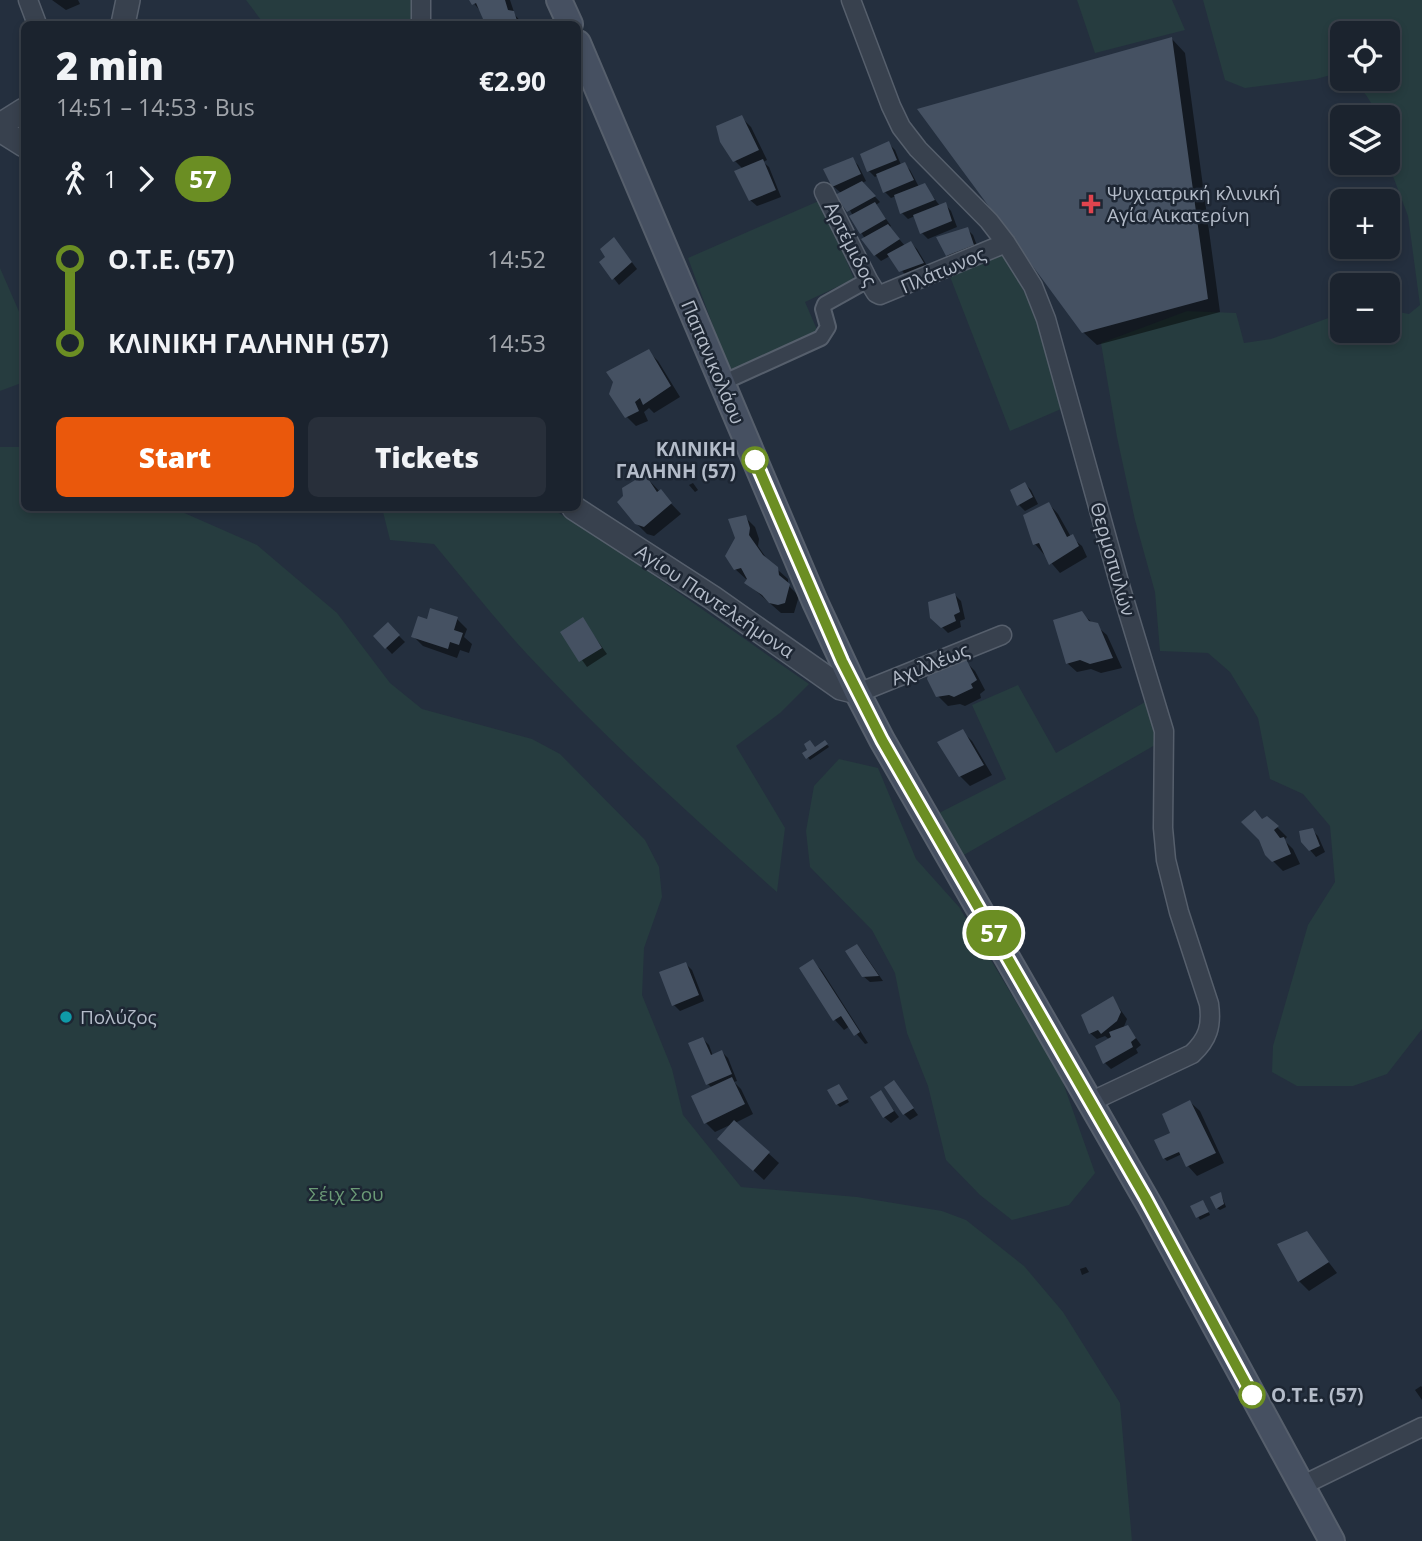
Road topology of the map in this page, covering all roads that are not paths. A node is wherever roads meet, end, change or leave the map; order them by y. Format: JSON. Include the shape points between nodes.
{"nodes":[{"id":1,"x":28,"y":0,"type":"edge"},
{"id":2,"x":421,"y":0,"type":"edge"},
{"id":3,"x":559,"y":0,"type":"edge"},
{"id":4,"x":851,"y":0,"type":"edge"},
{"id":5,"x":36,"y":21,"type":"edge"},
{"id":6,"x":421,"y":21,"type":"edge"},
{"id":7,"x":568,"y":21,"type":"edge"},
{"id":8,"x":581,"y":50,"type":"edge"},
{"id":9,"x":21,"y":112,"type":"edge"},
{"id":10,"x":0,"y":128,"type":"edge"},
{"id":11,"x":21,"y":143,"type":"edge"},
{"id":12,"x":824,"y":191,"type":"dead end"},
{"id":13,"x":1006,"y":243,"type":"junction"},
{"id":14,"x":868,"y":280,"type":"junction"},
{"id":15,"x":880,"y":295,"type":"joint"},
{"id":16,"x":722,"y":383,"type":"junction"},
{"id":17,"x":579,"y":511,"type":"edge"},
{"id":18,"x":1002,"y":635,"type":"dead end"},
{"id":19,"x":857,"y":692,"type":"junction"},
{"id":20,"x":1090,"y":1102,"type":"junction"},
{"id":21,"x":1422,"y":1427,"type":"edge"},
{"id":22,"x":1301,"y":1486,"type":"junction"},
{"id":23,"x":1332,"y":1541,"type":"edge"}],
"edges":[{"from":1,"to":5,"type":"street"},
{"from":2,"to":6,"type":"street"},
{"from":3,"to":7,"type":"main road"},
{"from":4,"to":13,"type":"street","name":"Θερμοπυλών","via":[[901,127]]},
{"from":8,"to":16,"type":"main road","name":"Παπανικολάου"},
{"from":9,"to":10,"type":"street"},
{"from":10,"to":11,"type":"street"},
{"from":12,"to":14,"type":"street","name":"Αρτέμιδος"},
{"from":13,"to":15,"type":"street","name":"Πλάτωνος"},
{"from":13,"to":20,"type":"street","name":"Θερμοπυλών","via":[[1046,319],[1164,731],[1166,860],[1211,1019],[1208,1034],[1192,1054]]},
{"from":14,"to":15,"type":"street","name":"Αρτέμιδος"},
{"from":14,"to":16,"type":"street","via":[[825,304],[828,327],[821,338]]},
{"from":16,"to":19,"type":"main road","name":"Παπανικολάου"},
{"from":17,"to":19,"type":"street","name":"Αγίου Παντελεήμονα","via":[[841,688]]},
{"from":18,"to":19,"type":"street","name":"Αχιλλέως"},
{"from":19,"to":20,"type":"main road","name":"Παπανικολάου"},
{"from":20,"to":22,"type":"main road","name":"Παπανικολάου"},
{"from":21,"to":22,"type":"street"},
{"from":22,"to":23,"type":"main road","name":"Παπανικολάου"}]}
